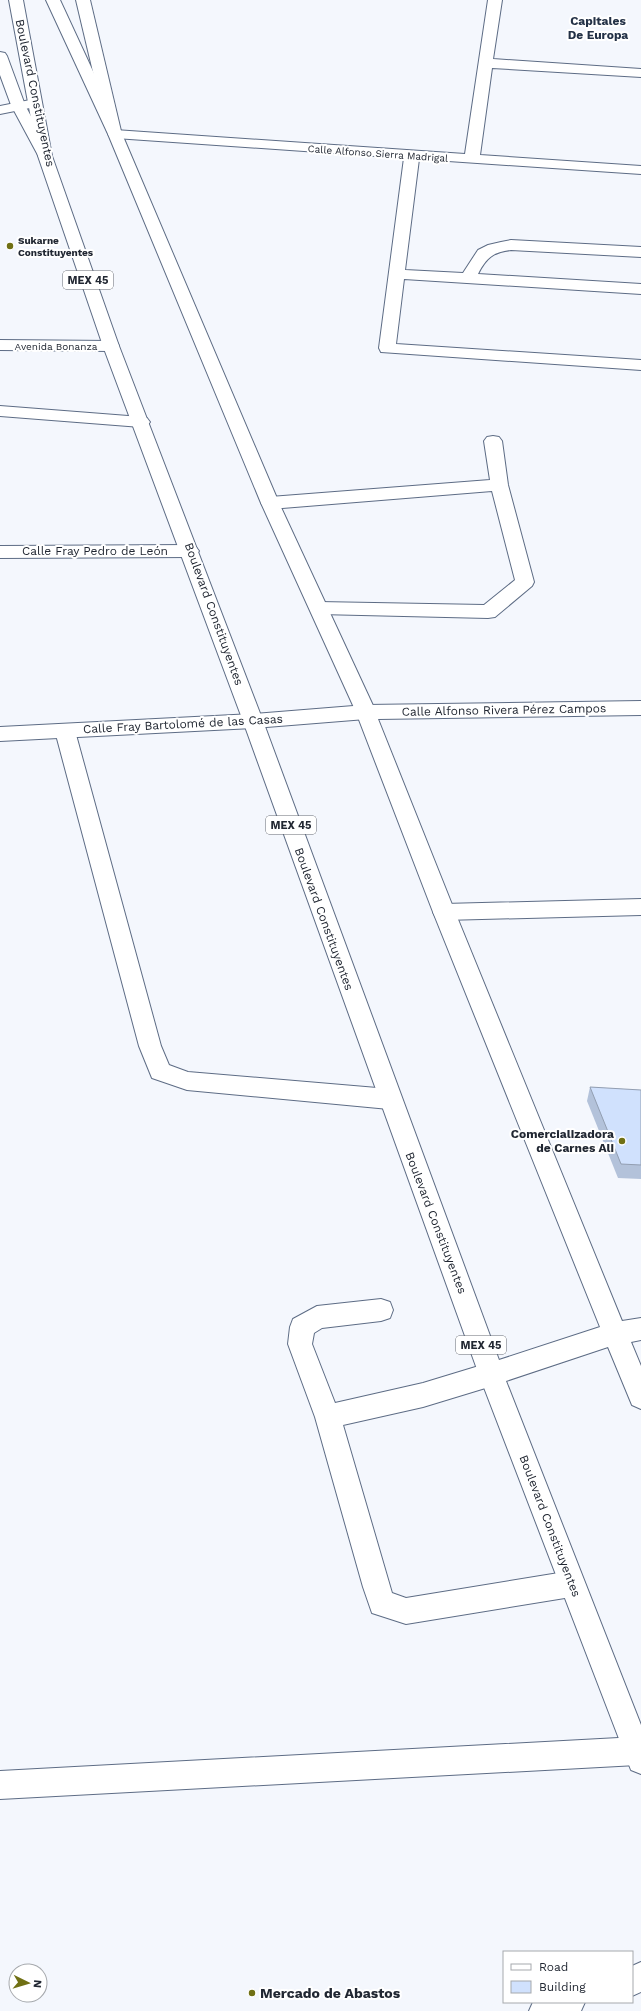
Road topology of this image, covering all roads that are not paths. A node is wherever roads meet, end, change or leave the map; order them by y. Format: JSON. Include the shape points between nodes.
{"nodes":[{"id":1,"x":16,"y":0,"type":"edge"},
{"id":2,"x":53,"y":0,"type":"edge"},
{"id":3,"x":83,"y":0,"type":"edge"},
{"id":4,"x":495,"y":0,"type":"edge"},
{"id":5,"x":0,"y":56,"type":"edge"},
{"id":6,"x":485,"y":63,"type":"junction"},
{"id":7,"x":641,"y":73,"type":"edge"},
{"id":8,"x":36,"y":103,"type":"junction"},
{"id":9,"x":18,"y":105,"type":"junction"},
{"id":10,"x":0,"y":110,"type":"edge"},
{"id":11,"x":115,"y":134,"type":"junction"},
{"id":12,"x":45,"y":156,"type":"junction"},
{"id":13,"x":412,"y":156,"type":"junction"},
{"id":14,"x":472,"y":159,"type":"junction"},
{"id":15,"x":641,"y":170,"type":"edge"},
{"id":16,"x":641,"y":252,"type":"edge"},
{"id":17,"x":397,"y":274,"type":"junction"},
{"id":18,"x":468,"y":278,"type":"junction"},
{"id":19,"x":641,"y":289,"type":"edge"},
{"id":20,"x":0,"y":345,"type":"edge"},
{"id":21,"x":112,"y":346,"type":"junction"},
{"id":22,"x":641,"y":365,"type":"edge"},
{"id":23,"x":0,"y":411,"type":"edge"},
{"id":24,"x":141,"y":422,"type":"junction"},
{"id":25,"x":494,"y":441,"type":"dead end"},
{"id":26,"x":499,"y":485,"type":"junction"},
{"id":27,"x":270,"y":504,"type":"junction"},
{"id":28,"x":190,"y":551,"type":"junction"},
{"id":29,"x":0,"y":552,"type":"edge"},
{"id":30,"x":319,"y":608,"type":"junction"},
{"id":31,"x":641,"y":708,"type":"edge"},
{"id":32,"x":366,"y":712,"type":"junction"},
{"id":33,"x":253,"y":720,"type":"junction"},
{"id":34,"x":65,"y":731,"type":"junction"},
{"id":35,"x":0,"y":734,"type":"edge"},
{"id":36,"x":641,"y":907,"type":"edge"},
{"id":37,"x":444,"y":912,"type":"junction"},
{"id":38,"x":389,"y":1099,"type":"junction"},
{"id":39,"x":381,"y":1310,"type":"dead end"},
{"id":40,"x":641,"y":1329,"type":"edge"},
{"id":41,"x":615,"y":1333,"type":"junction"},
{"id":42,"x":492,"y":1374,"type":"junction"},
{"id":43,"x":641,"y":1397,"type":"edge"},
{"id":44,"x":328,"y":1417,"type":"junction"},
{"id":45,"x":571,"y":1584,"type":"junction"},
{"id":46,"x":639,"y":1755,"type":"edge"},
{"id":47,"x":0,"y":1785,"type":"edge"},
{"id":48,"x":567,"y":2003,"type":"edge"},
{"id":49,"x":544,"y":2011,"type":"edge"}],
"edges":[{"from":1,"to":8,"type":"main road","name":"Boulevard Constituyentes","number":"MEX 45"},
{"from":2,"to":11,"type":"main road"},
{"from":3,"to":11,"type":"main road"},
{"from":4,"to":6,"type":"main road"},
{"from":5,"to":9,"type":"main road"},
{"from":6,"to":7,"type":"main road"},
{"from":6,"to":14,"type":"main road"},
{"from":8,"to":9,"type":"main road"},
{"from":8,"to":12,"type":"main road","name":"Boulevard Constituyentes","number":"MEX 45"},
{"from":9,"to":10,"type":"main road"},
{"from":9,"to":12,"type":"main road"},
{"from":11,"to":13,"type":"main road","name":"Calle Alfonso Sierra Madrigal"},
{"from":11,"to":27,"type":"main road"},
{"from":12,"to":21,"type":"main road","name":"Boulevard Constituyentes","number":"MEX 45"},
{"from":13,"to":14,"type":"main road","name":"Calle Alfonso Sierra Madrigal"},
{"from":13,"to":17,"type":"main road"},
{"from":14,"to":15,"type":"main road","name":"Calle Alfonso Sierra Madrigal"},
{"from":16,"to":18,"type":"main road","via":[[511,245],[492,247],[480,255]]},
{"from":17,"to":18,"type":"main road"},
{"from":17,"to":22,"type":"main road","via":[[387,348]]},
{"from":18,"to":19,"type":"main road"},
{"from":20,"to":21,"type":"main road","name":"Avenida Bonanza"},
{"from":21,"to":24,"type":"main road","name":"Boulevard Constituyentes","number":"MEX 45"},
{"from":23,"to":24,"type":"main road"},
{"from":24,"to":28,"type":"main road","name":"Boulevard Constituyentes","number":"MEX 45"},
{"from":25,"to":26,"type":"main road"},
{"from":26,"to":27,"type":"main road"},
{"from":26,"to":30,"type":"main road","via":[[525,582],[488,612]]},
{"from":27,"to":30,"type":"main road"},
{"from":28,"to":29,"type":"main road","name":"Calle Fray Pedro de León"},
{"from":28,"to":33,"type":"main road","name":"Boulevard Constituyentes","number":"MEX 45"},
{"from":30,"to":32,"type":"main road"},
{"from":31,"to":32,"type":"main road","name":"Calle Alfonso Rivera Pérez Campos"},
{"from":32,"to":33,"type":"main road","name":"Calle Fray Bartolomé de las Casas"},
{"from":32,"to":37,"type":"main road"},
{"from":33,"to":34,"type":"main road","name":"Calle Fray Bartolomé de las Casas"},
{"from":33,"to":38,"type":"main road","name":"Boulevard Constituyentes","number":"MEX 45"},
{"from":34,"to":35,"type":"main road","name":"Calle Fray Bartolomé de las Casas"},
{"from":34,"to":38,"type":"main road","via":[[150,1046],[160,1071],[187,1081]]},
{"from":36,"to":37,"type":"main road"},
{"from":37,"to":41,"type":"main road"},
{"from":38,"to":42,"type":"main road","name":"Boulevard Constituyentes","number":"MEX 45"},
{"from":39,"to":44,"type":"main road","via":[[317,1317],[302,1326],[300,1344]]},
{"from":40,"to":41,"type":"main road"},
{"from":41,"to":42,"type":"main road"},
{"from":41,"to":43,"type":"main road"},
{"from":42,"to":44,"type":"main road","via":[[423,1395]]},
{"from":42,"to":45,"type":"main road","name":"Boulevard Constituyentes","number":"MEX 45"},
{"from":44,"to":45,"type":"main road","via":[[382,1604],[406,1611]]},
{"from":45,"to":46,"type":"main road","name":"Boulevard Constituyentes","number":"MEX 45"},
{"from":46,"to":47,"type":"main road"},
{"from":48,"to":49,"type":"main road"}]}
